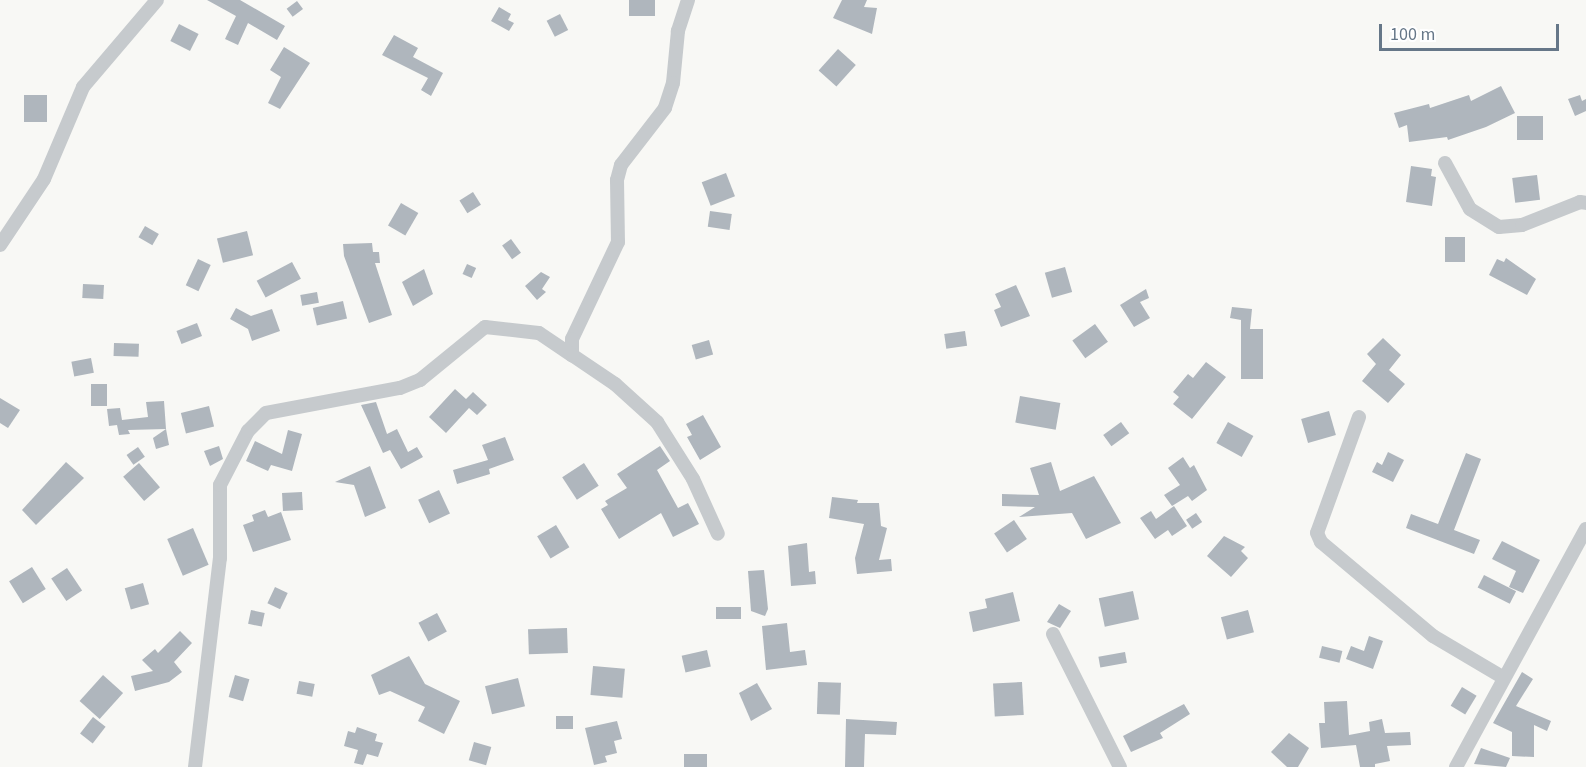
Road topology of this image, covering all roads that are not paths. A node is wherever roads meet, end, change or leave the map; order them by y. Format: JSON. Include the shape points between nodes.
{"nodes":[{"id":1,"x":158,"y":0,"type":"edge"},
{"id":2,"x":688,"y":0,"type":"edge"},
{"id":3,"x":1445,"y":163,"type":"dead end"},
{"id":4,"x":1586,"y":203,"type":"edge"},
{"id":5,"x":0,"y":245,"type":"edge"},
{"id":6,"x":572,"y":355,"type":"junction"},
{"id":7,"x":1359,"y":417,"type":"dead end"},
{"id":8,"x":1586,"y":529,"type":"edge"},
{"id":9,"x":718,"y":534,"type":"dead end"},
{"id":10,"x":1053,"y":634,"type":"dead end"},
{"id":11,"x":1504,"y":678,"type":"junction"},
{"id":12,"x":195,"y":767,"type":"edge"},
{"id":13,"x":1120,"y":767,"type":"edge"},
{"id":14,"x":1456,"y":767,"type":"edge"}],
"edges":[{"from":1,"to":5,"type":"street","via":[[82,87],[44,179]]},
{"from":2,"to":6,"type":"street","via":[[678,31],[673,83],[665,108],[621,165],[617,180],[618,242],[572,339]]},
{"from":3,"to":4,"type":"street","via":[[1470,209],[1499,227],[1522,225]]},
{"from":6,"to":9,"type":"street","via":[[615,384],[657,422],[693,478]]},
{"from":6,"to":12,"type":"street","via":[[539,333],[485,327],[420,380],[400,388],[266,413],[248,431],[220,485],[220,558]]},
{"from":7,"to":11,"type":"street","via":[[1317,533],[1321,543],[1433,636]]},
{"from":8,"to":11,"type":"street"},
{"from":10,"to":13,"type":"street"},
{"from":11,"to":14,"type":"street"}]}
